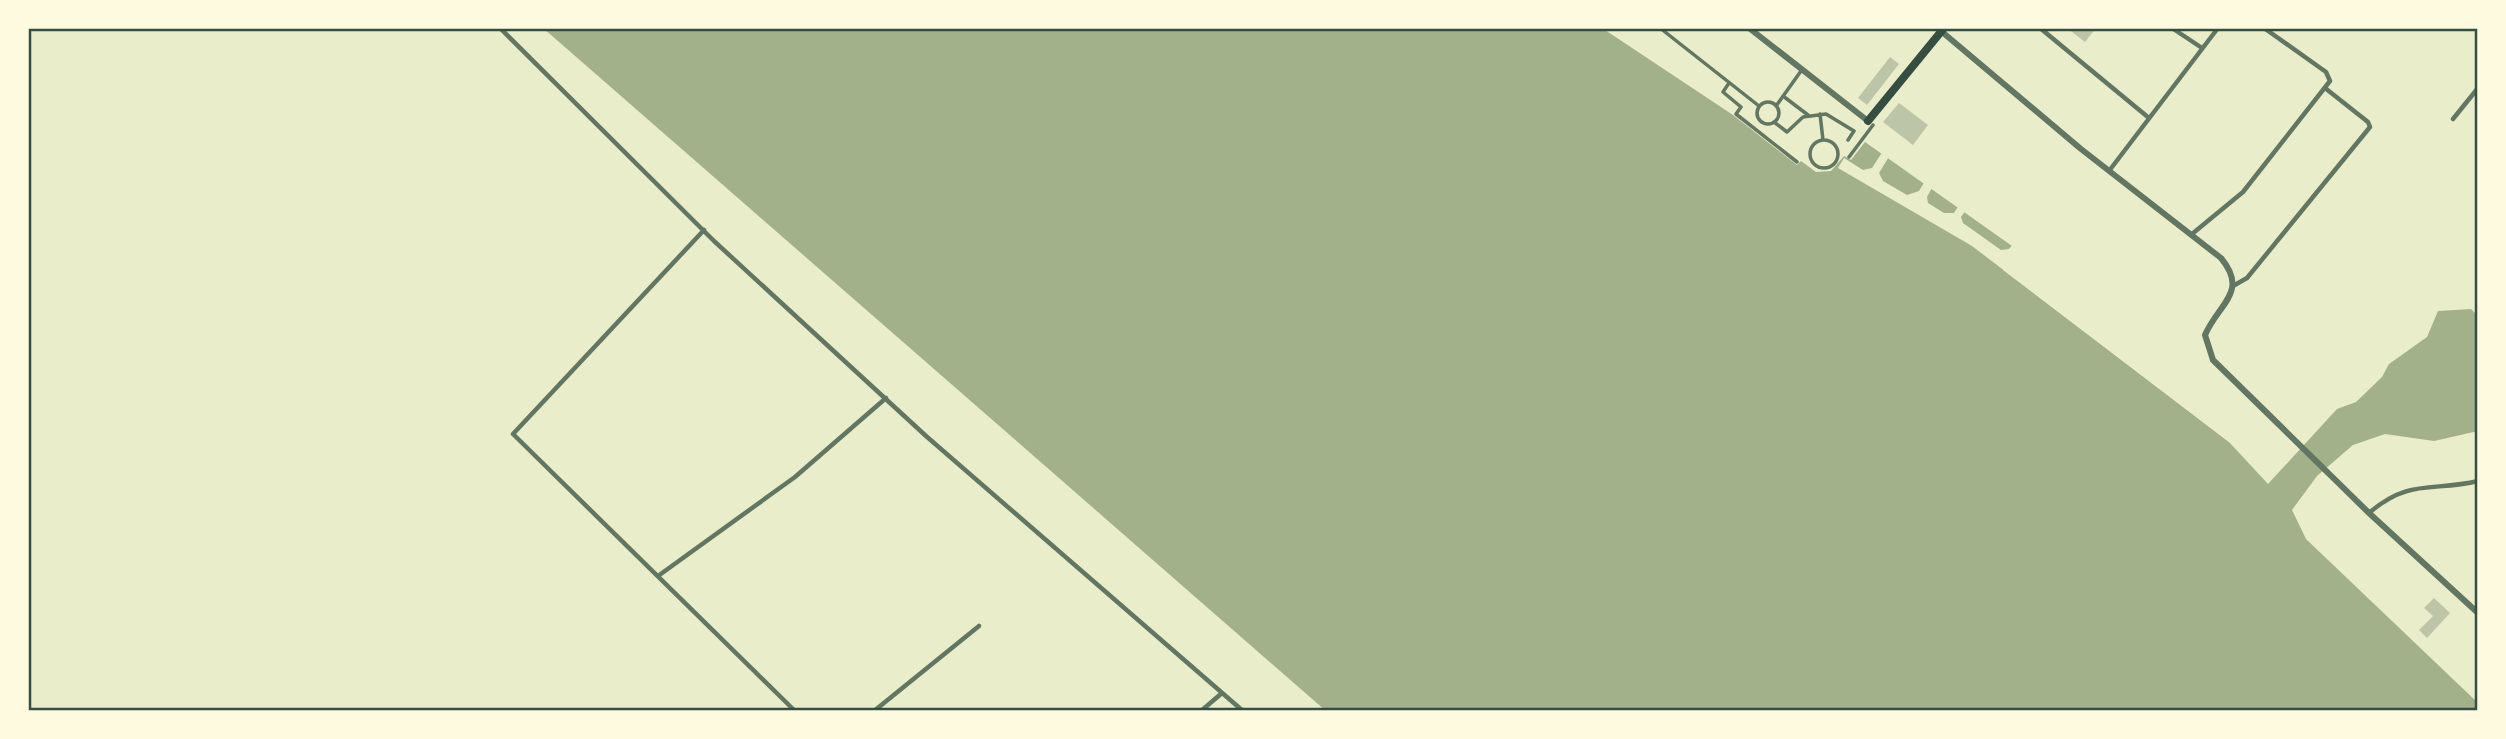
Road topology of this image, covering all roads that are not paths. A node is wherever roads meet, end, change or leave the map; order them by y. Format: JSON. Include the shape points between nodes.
{"nodes":[{"id":1,"x":500,"y":28,"type":"edge"},
{"id":2,"x":1660,"y":28,"type":"edge"},
{"id":3,"x":1749,"y":28,"type":"edge"},
{"id":4,"x":2040,"y":28,"type":"edge"},
{"id":5,"x":2172,"y":28,"type":"edge"},
{"id":6,"x":2218,"y":28,"type":"edge"},
{"id":7,"x":2264,"y":28,"type":"edge"},
{"id":8,"x":1942,"y":30,"type":"edge"},
{"id":9,"x":2048,"y":31,"type":"edge"},
{"id":10,"x":2202,"y":48,"type":"junction"},
{"id":11,"x":1802,"y":69,"type":"junction"},
{"id":12,"x":1729,"y":83,"type":"junction"},
{"id":13,"x":2325,"y":88,"type":"junction"},
{"id":14,"x":2478,"y":88,"type":"edge"},
{"id":15,"x":1783,"y":96,"type":"junction"},
{"id":16,"x":1759,"y":106,"type":"junction"},
{"id":17,"x":1776,"y":106,"type":"junction"},
{"id":18,"x":1820,"y":113,"type":"junction"},
{"id":19,"x":1808,"y":115,"type":"junction"},
{"id":20,"x":2149,"y":118,"type":"junction"},
{"id":21,"x":2453,"y":119,"type":"dead end"},
{"id":22,"x":1774,"y":122,"type":"junction"},
{"id":23,"x":1871,"y":123,"type":"junction"},
{"id":24,"x":1824,"y":140,"type":"junction"},
{"id":25,"x":1848,"y":140,"type":"dead end"},
{"id":26,"x":1849,"y":157,"type":"dead end"},
{"id":27,"x":1797,"y":162,"type":"dead end"},
{"id":28,"x":2109,"y":171,"type":"junction"},
{"id":29,"x":704,"y":230,"type":"junction"},
{"id":30,"x":2192,"y":234,"type":"junction"},
{"id":31,"x":2233,"y":286,"type":"junction"},
{"id":32,"x":886,"y":398,"type":"junction"},
{"id":33,"x":2478,"y":481,"type":"edge"},
{"id":34,"x":2370,"y":513,"type":"junction"},
{"id":35,"x":658,"y":576,"type":"junction"},
{"id":36,"x":2478,"y":612,"type":"edge"},
{"id":37,"x":979,"y":626,"type":"dead end"},
{"id":38,"x":1222,"y":693,"type":"junction"},
{"id":39,"x":794,"y":711,"type":"edge"},
{"id":40,"x":874,"y":711,"type":"edge"},
{"id":41,"x":1201,"y":711,"type":"edge"},
{"id":42,"x":1242,"y":711,"type":"edge"}],
"edges":[{"from":1,"to":29,"type":"street"},
{"from":2,"to":12,"type":"street"},
{"from":3,"to":11,"type":"street"},
{"from":4,"to":9,"type":"street"},
{"from":5,"to":10,"type":"street"},
{"from":6,"to":10,"type":"street"},
{"from":7,"to":13,"type":"street","via":[[2329,75]]},
{"from":8,"to":23,"type":"highway"},
{"from":8,"to":28,"type":"street"},
{"from":9,"to":20,"type":"street"},
{"from":10,"to":20,"type":"street"},
{"from":11,"to":15,"type":"street"},
{"from":11,"to":23,"type":"street"},
{"from":12,"to":16,"type":"street"},
{"from":12,"to":27,"type":"street","via":[[1723,92],[1741,107],[1736,114]]},
{"from":13,"to":30,"type":"street","via":[[2243,192]]},
{"from":13,"to":31,"type":"street","via":[[2370,127],[2247,278]]},
{"from":14,"to":21,"type":"street"},
{"from":15,"to":17,"type":"street"},
{"from":15,"to":19,"type":"street"},
{"from":16,"to":17,"type":"street","via":[[1766,102]]},
{"from":16,"to":22,"type":"street","via":[[1760,121]]},
{"from":17,"to":22,"type":"street","via":[[1779,112]]},
{"from":18,"to":19,"type":"street"},
{"from":18,"to":24,"type":"street"},
{"from":18,"to":25,"type":"street","via":[[1838,118],[1854,131]]},
{"from":19,"to":22,"type":"street","via":[[1787,132]]},
{"from":20,"to":28,"type":"street"},
{"from":23,"to":26,"type":"street"},
{"from":24,"to":24,"type":"street","via":[[1812,146],[1809,156],[1822,168],[1834,164],[1838,156],[1834,145]]},
{"from":28,"to":30,"type":"street"},
{"from":29,"to":32,"type":"street"},
{"from":29,"to":35,"type":"street","via":[[513,434]]},
{"from":30,"to":31,"type":"street","via":[[2230,270]]},
{"from":31,"to":34,"type":"street","via":[[2206,335],[2213,360]]},
{"from":32,"to":35,"type":"street","via":[[777,492]]},
{"from":32,"to":38,"type":"street"},
{"from":33,"to":34,"type":"street","via":[[2404,490],[2387,497]]},
{"from":34,"to":36,"type":"street"},
{"from":35,"to":39,"type":"street"},
{"from":37,"to":40,"type":"street"},
{"from":38,"to":41,"type":"street"},
{"from":38,"to":42,"type":"street"}]}
